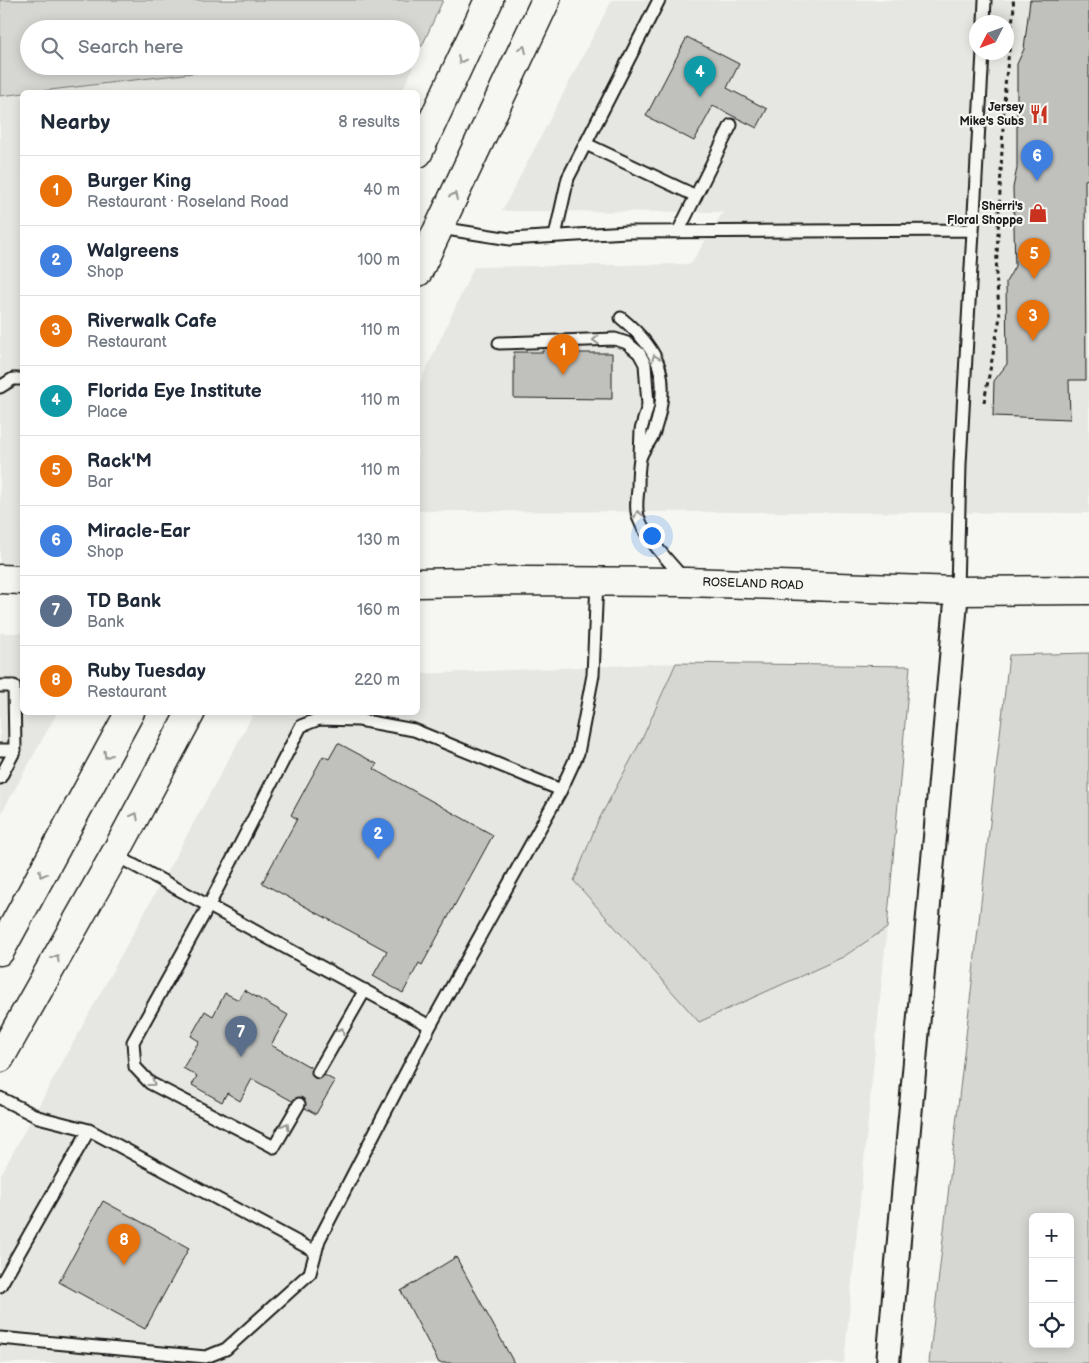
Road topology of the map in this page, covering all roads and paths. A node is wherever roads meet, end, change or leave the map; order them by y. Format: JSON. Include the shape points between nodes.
{"nodes":[{"id":1,"x":489,"y":0,"type":"edge"},
{"id":2,"x":546,"y":0,"type":"edge"},
{"id":3,"x":659,"y":0,"type":"edge"},
{"id":4,"x":985,"y":0,"type":"edge"},
{"id":5,"x":1013,"y":0,"type":"edge"},
{"id":6,"x":984,"y":15,"type":"edge"},
{"id":7,"x":982,"y":60,"type":"edge"},
{"id":8,"x":731,"y":125,"type":"dead end"},
{"id":9,"x":586,"y":144,"type":"junction"},
{"id":10,"x":420,"y":149,"type":"edge"},
{"id":11,"x":696,"y":196,"type":"junction"},
{"id":12,"x":440,"y":228,"type":"junction"},
{"id":13,"x":973,"y":230,"type":"junction"},
{"id":14,"x":678,"y":232,"type":"junction"},
{"id":15,"x":555,"y":236,"type":"junction"},
{"id":16,"x":420,"y":268,"type":"edge"},
{"id":17,"x":621,"y":318,"type":"dead end"},
{"id":18,"x":498,"y":343,"type":"dead end"},
{"id":19,"x":20,"y":378,"type":"edge"},
{"id":20,"x":0,"y":387,"type":"edge"},
{"id":21,"x":964,"y":401,"type":"junction"},
{"id":22,"x":640,"y":457,"type":"junction"},
{"id":23,"x":0,"y":579,"type":"edge"},
{"id":24,"x":20,"y":580,"type":"edge"},
{"id":25,"x":598,"y":581,"type":"junction"},
{"id":26,"x":686,"y":582,"type":"junction"},
{"id":27,"x":420,"y":583,"type":"edge"},
{"id":28,"x":1089,"y":590,"type":"edge"},
{"id":29,"x":957,"y":591,"type":"junction"},
{"id":30,"x":0,"y":686,"type":"edge"},
{"id":31,"x":128,"y":715,"type":"edge"},
{"id":32,"x":189,"y":715,"type":"edge"},
{"id":33,"x":0,"y":750,"type":"edge"},
{"id":34,"x":14,"y":750,"type":"junction"},
{"id":35,"x":0,"y":778,"type":"edge"},
{"id":36,"x":560,"y":790,"type":"junction"},
{"id":37,"x":115,"y":854,"type":"junction"},
{"id":38,"x":209,"y":905,"type":"junction"},
{"id":39,"x":2,"y":943,"type":"edge"},
{"id":40,"x":365,"y":990,"type":"junction"},
{"id":41,"x":430,"y":1026,"type":"junction"},
{"id":42,"x":0,"y":1058,"type":"edge"},
{"id":43,"x":318,"y":1072,"type":"dead end"},
{"id":44,"x":0,"y":1098,"type":"edge"},
{"id":45,"x":299,"y":1104,"type":"dead end"},
{"id":46,"x":89,"y":1130,"type":"junction"},
{"id":47,"x":316,"y":1252,"type":"junction"},
{"id":48,"x":0,"y":1286,"type":"edge"},
{"id":49,"x":0,"y":1338,"type":"edge"},
{"id":50,"x":888,"y":1363,"type":"edge"}],
"edges":[{"from":1,"to":10,"type":"main road","one_way":true},
{"from":12,"to":2,"type":"main road","one_way":true},
{"from":3,"to":9,"type":"lane"},
{"from":4,"to":6,"type":"lane"},
{"from":5,"to":21,"type":"path","via":[[1005,86],[996,275],[1000,317],[985,402]]},
{"from":7,"to":13,"type":"lane"},
{"from":8,"to":11,"type":"lane"},
{"from":9,"to":11,"type":"lane"},
{"from":9,"to":15,"type":"lane","via":[[568,178]]},
{"from":11,"to":14,"type":"lane"},
{"from":12,"to":15,"type":"lane","via":[[510,239]]},
{"from":12,"to":16,"type":"main road"},
{"from":13,"to":14,"type":"lane"},
{"from":13,"to":21,"type":"lane"},
{"from":14,"to":15,"type":"lane"},
{"from":22,"to":17,"type":"lane","one_way":true,"via":[[654,435],[659,417],[663,396],[662,374],[651,348]]},
{"from":22,"to":18,"type":"lane","one_way":true,"via":[[641,430],[648,405],[645,364],[639,353],[627,343],[615,340]]},
{"from":19,"to":20,"type":"lane"},
{"from":21,"to":29,"type":"lane"},
{"from":26,"to":22,"type":"lane","one_way":true,"via":[[639,519],[636,508]]},
{"from":23,"to":24,"type":"main road"},
{"from":25,"to":26,"type":"main road","name":"ROSELAND ROAD"},
{"from":25,"to":27,"type":"main road","name":"ROSELAND ROAD"},
{"from":25,"to":36,"type":"lane","via":[[593,675],[578,753]]},
{"from":26,"to":29,"type":"main road","name":"ROSELAND ROAD"},
{"from":28,"to":29,"type":"main road","name":"ROSELAND ROAD"},
{"from":29,"to":50,"type":"street"},
{"from":30,"to":34,"type":"lane","via":[[14,686]]},
{"from":31,"to":39,"type":"main road","one_way":true},
{"from":37,"to":32,"type":"main road","one_way":true},
{"from":33,"to":34,"type":"lane"},
{"from":34,"to":35,"type":"lane"},
{"from":36,"to":38,"type":"lane","via":[[414,730],[359,720],[319,719],[301,726]]},
{"from":36,"to":41,"type":"lane"},
{"from":37,"to":38,"type":"lane"},
{"from":42,"to":37,"type":"main road","one_way":true},
{"from":38,"to":40,"type":"lane"},
{"from":38,"to":45,"type":"lane","one_way":true,"via":[[133,1042],[135,1067],[150,1084],[274,1147]]},
{"from":40,"to":41,"type":"lane"},
{"from":43,"to":40,"type":"lane","one_way":true},
{"from":41,"to":47,"type":"lane","via":[[319,1240]]},
{"from":44,"to":46,"type":"lane","via":[[38,1117]]},
{"from":46,"to":47,"type":"lane"},
{"from":46,"to":48,"type":"lane"},
{"from":47,"to":49,"type":"lane","via":[[310,1272],[226,1349],[206,1356]]}]}
